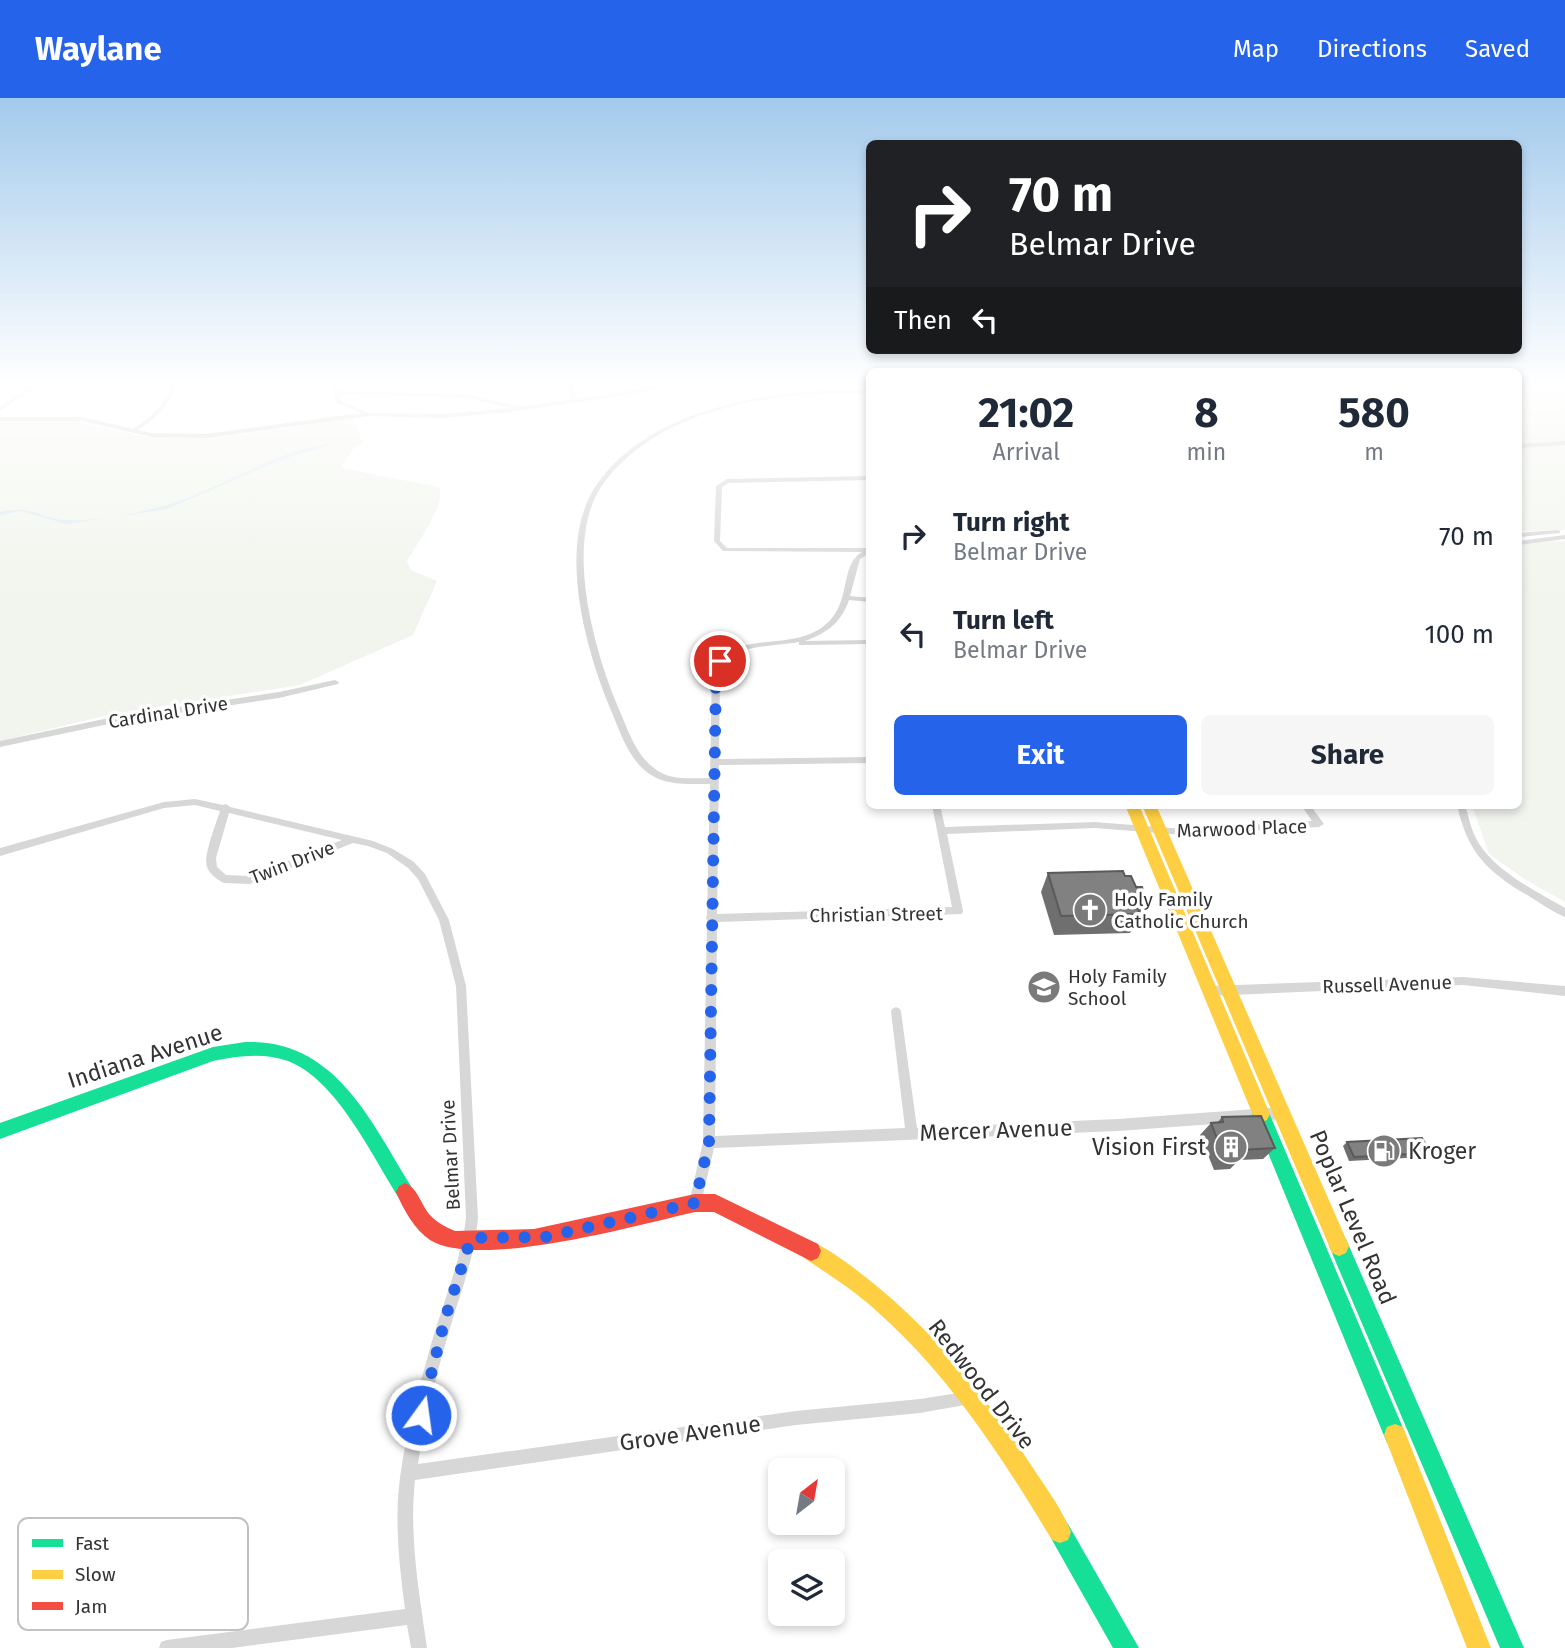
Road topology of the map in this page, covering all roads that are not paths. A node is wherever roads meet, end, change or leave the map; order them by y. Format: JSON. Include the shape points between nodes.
{"nodes":[{"id":1,"x":632,"y":452,"type":"edge"},
{"id":2,"x":866,"y":478,"type":"edge"},
{"id":3,"x":1565,"y":531,"type":"edge"},
{"id":4,"x":1522,"y":535,"type":"edge"},
{"id":5,"x":1565,"y":537,"type":"edge"},
{"id":6,"x":1522,"y":543,"type":"edge"},
{"id":7,"x":866,"y":550,"type":"edge"},
{"id":8,"x":866,"y":551,"type":"edge"},
{"id":9,"x":847,"y":598,"type":"junction"},
{"id":10,"x":866,"y":600,"type":"edge"},
{"id":11,"x":866,"y":642,"type":"edge"},
{"id":12,"x":798,"y":643,"type":"junction"},
{"id":13,"x":335,"y":682,"type":"dead end"},
{"id":14,"x":0,"y":744,"type":"edge"},
{"id":15,"x":866,"y":760,"type":"edge"},
{"id":16,"x":713,"y":762,"type":"junction"},
{"id":17,"x":713,"y":781,"type":"junction"},
{"id":18,"x":226,"y":807,"type":"junction"},
{"id":19,"x":937,"y":809,"type":"edge"},
{"id":20,"x":1134,"y":809,"type":"edge"},
{"id":21,"x":1151,"y":809,"type":"edge"},
{"id":22,"x":1308,"y":809,"type":"edge"},
{"id":23,"x":1462,"y":809,"type":"edge"},
{"id":24,"x":1141,"y":828,"type":"junction"},
{"id":25,"x":1159,"y":830,"type":"junction"},
{"id":26,"x":942,"y":831,"type":"junction"},
{"id":27,"x":354,"y":839,"type":"junction"},
{"id":28,"x":0,"y":852,"type":"edge"},
{"id":29,"x":1565,"y":913,"type":"edge"},
{"id":30,"x":711,"y":918,"type":"junction"},
{"id":31,"x":1209,"y":990,"type":"junction"},
{"id":32,"x":1230,"y":990,"type":"junction"},
{"id":33,"x":1565,"y":991,"type":"edge"},
{"id":34,"x":896,"y":1012,"type":"dead end"},
{"id":35,"x":1283,"y":1113,"type":"junction"},
{"id":36,"x":1262,"y":1115,"type":"junction"},
{"id":37,"x":0,"y":1131,"type":"edge"},
{"id":38,"x":912,"y":1133,"type":"junction"},
{"id":39,"x":709,"y":1142,"type":"junction"},
{"id":40,"x":695,"y":1203,"type":"junction"},
{"id":41,"x":471,"y":1238,"type":"junction"},
{"id":42,"x":971,"y":1398,"type":"junction"},
{"id":43,"x":410,"y":1474,"type":"junction"},
{"id":44,"x":1444,"y":1486,"type":"junction"},
{"id":45,"x":1418,"y":1490,"type":"junction"},
{"id":46,"x":415,"y":1616,"type":"junction"},
{"id":47,"x":167,"y":1648,"type":"edge"},
{"id":48,"x":419,"y":1648,"type":"edge"},
{"id":49,"x":1127,"y":1648,"type":"edge"},
{"id":50,"x":1479,"y":1648,"type":"edge"},
{"id":51,"x":1512,"y":1648,"type":"edge"}],
"edges":[{"from":1,"to":17,"type":"street","via":[[603,480],[592,501],[582,549],[583,606],[593,652],[611,705],[629,742],[650,770],[675,780]]},
{"from":2,"to":7,"type":"street","via":[[723,482],[718,494],[717,541],[725,550],[739,551]]},
{"from":3,"to":4,"type":"street"},
{"from":5,"to":6,"type":"street"},
{"from":8,"to":9,"type":"street","via":[[853,565]]},
{"from":9,"to":10,"type":"street"},
{"from":9,"to":12,"type":"street","via":[[832,624]]},
{"from":11,"to":12,"type":"street"},
{"from":12,"to":16,"type":"street","via":[[740,649],[720,661]]},
{"from":13,"to":14,"type":"street","name":"Cardinal Drive"},
{"from":15,"to":16,"type":"street"},
{"from":16,"to":17,"type":"street"},
{"from":17,"to":30,"type":"street"},
{"from":18,"to":27,"type":"street","name":"Belmar Drive"},
{"from":18,"to":27,"type":"street","name":"Twin Drive","via":[[211,858],[212,868],[224,879],[250,880]]},
{"from":18,"to":28,"type":"street","name":"Belmar Drive","via":[[199,802],[169,804]]},
{"from":19,"to":26,"type":"street"},
{"from":20,"to":24,"type":"main road"},
{"from":21,"to":25,"type":"main road","name":"Poplar Level Road"},
{"from":22,"to":25,"type":"street","name":"Marwood Place","via":[[1319,824]]},
{"from":23,"to":29,"type":"street","via":[[1469,838],[1485,860]]},
{"from":24,"to":25,"type":"street","name":"Marwood Place"},
{"from":24,"to":26,"type":"street","name":"Marwood Place","via":[[1096,825]]},
{"from":24,"to":31,"type":"main road"},
{"from":25,"to":32,"type":"main road","name":"Poplar Level Road"},
{"from":26,"to":30,"type":"street","name":"Christian Street","via":[[958,911]]},
{"from":27,"to":41,"type":"street","name":"Belmar Drive","via":[[390,851],[422,877],[444,920],[454,954],[464,1018]]},
{"from":30,"to":39,"type":"street"},
{"from":31,"to":32,"type":"street","name":"Russell Avenue"},
{"from":31,"to":36,"type":"main road"},
{"from":32,"to":33,"type":"street","name":"Russell Avenue","via":[[1462,981]]},
{"from":32,"to":35,"type":"main road","name":"Poplar Level Road"},
{"from":34,"to":38,"type":"street"},
{"from":35,"to":36,"type":"street","name":"Mercer Avenue"},
{"from":35,"to":44,"type":"main road","name":"Poplar Level Road"},
{"from":36,"to":38,"type":"street","name":"Mercer Avenue"},
{"from":36,"to":45,"type":"main road"},
{"from":37,"to":41,"type":"main road","name":"Indiana Avenue","via":[[213,1054],[241,1048],[281,1052],[315,1069],[347,1101],[423,1221],[455,1240]]},
{"from":38,"to":39,"type":"street","name":"Mercer Avenue"},
{"from":39,"to":40,"type":"street"},
{"from":40,"to":41,"type":"main road","via":[[545,1237]]},
{"from":40,"to":42,"type":"main road","name":"Redwood Drive","via":[[715,1203],[800,1243],[856,1280],[901,1319]]},
{"from":41,"to":43,"type":"street","name":"Belmar Drive","via":[[445,1319]]},
{"from":42,"to":43,"type":"street","name":"Grove Avenue","via":[[796,1418]]},
{"from":42,"to":49,"type":"main road","name":"Redwood Drive"},
{"from":43,"to":46,"type":"street","name":"Belmar Drive","via":[[406,1562]]},
{"from":44,"to":45,"type":"main road"},
{"from":44,"to":51,"type":"main road","name":"Poplar Level Road"},
{"from":45,"to":50,"type":"main road"},
{"from":46,"to":47,"type":"street"},
{"from":46,"to":48,"type":"street","name":"Belmar Drive"}]}
